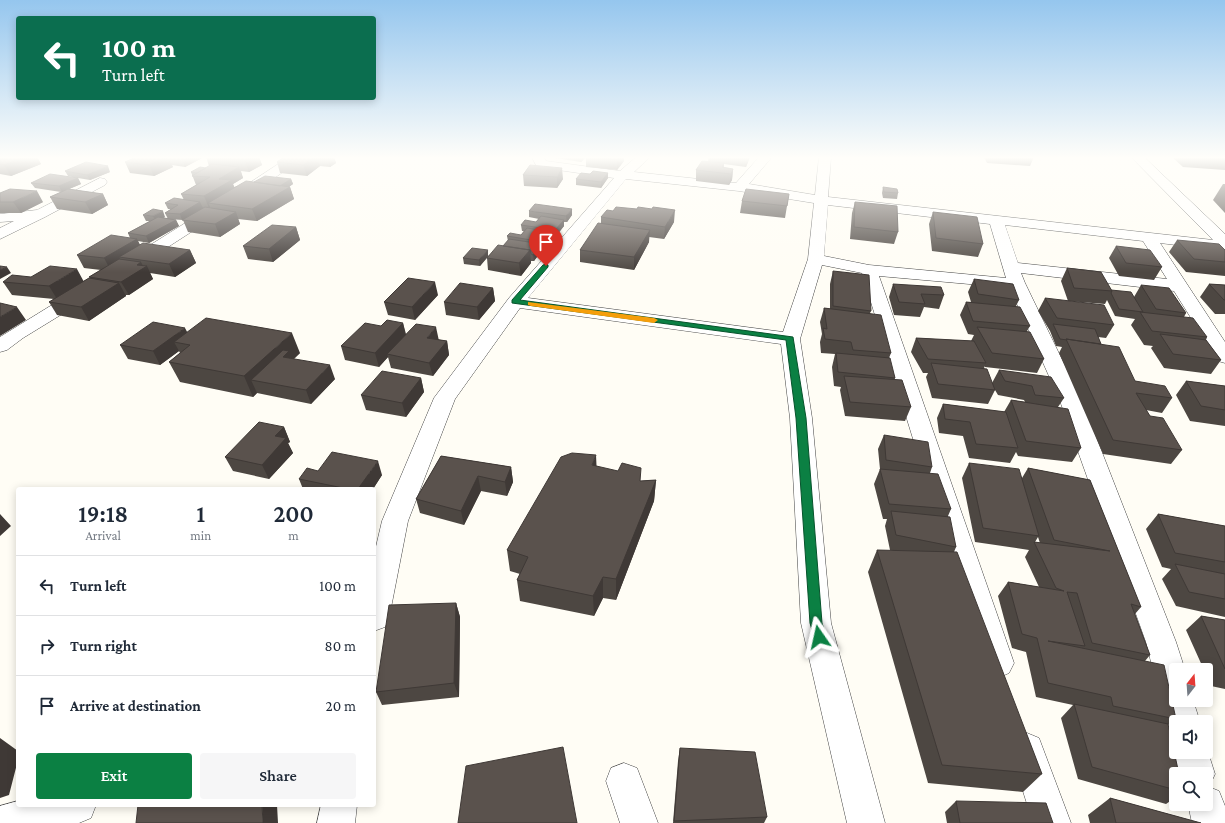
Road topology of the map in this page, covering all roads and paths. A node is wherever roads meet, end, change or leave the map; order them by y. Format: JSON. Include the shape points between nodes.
{"nodes":[{"id":1,"x":75,"y":195,"type":"edge"},
{"id":2,"x":239,"y":195,"type":"edge"},
{"id":3,"x":606,"y":195,"type":"edge"},
{"id":4,"x":793,"y":195,"type":"edge"},
{"id":5,"x":822,"y":195,"type":"edge"},
{"id":6,"x":1175,"y":195,"type":"edge"},
{"id":7,"x":822,"y":200,"type":"junction"},
{"id":8,"x":40,"y":214,"type":"junction"},
{"id":9,"x":0,"y":218,"type":"edge"},
{"id":10,"x":996,"y":220,"type":"junction"},
{"id":11,"x":0,"y":234,"type":"edge"},
{"id":12,"x":1148,"y":237,"type":"junction"},
{"id":13,"x":1225,"y":245,"type":"edge"},
{"id":14,"x":816,"y":260,"type":"junction"},
{"id":15,"x":869,"y":270,"type":"junction"},
{"id":16,"x":119,"y":271,"type":"edge"},
{"id":17,"x":1013,"y":275,"type":"junction"},
{"id":18,"x":1180,"y":286,"type":"junction"},
{"id":19,"x":93,"y":287,"type":"edge"},
{"id":20,"x":515,"y":302,"type":"junction"},
{"id":21,"x":790,"y":339,"type":"junction"},
{"id":22,"x":0,"y":346,"type":"edge"},
{"id":23,"x":1225,"y":357,"type":"edge"},
{"id":24,"x":376,"y":609,"type":"edge"},
{"id":25,"x":1169,"y":671,"type":"edge"},
{"id":26,"x":1005,"y":682,"type":"edge"},
{"id":27,"x":1020,"y":727,"type":"edge"},
{"id":28,"x":624,"y":781,"type":"dead end"},
{"id":29,"x":70,"y":807,"type":"edge"},
{"id":30,"x":339,"y":807,"type":"edge"},
{"id":31,"x":1208,"y":811,"type":"edge"},
{"id":32,"x":4,"y":823,"type":"edge"},
{"id":33,"x":336,"y":823,"type":"edge"},
{"id":34,"x":639,"y":823,"type":"edge"},
{"id":35,"x":866,"y":823,"type":"edge"},
{"id":36,"x":1052,"y":823,"type":"edge"},
{"id":37,"x":1211,"y":823,"type":"edge"}],
"edges":[{"from":1,"to":8,"type":"street"},
{"from":2,"to":16,"type":"street"},
{"from":3,"to":20,"type":"street"},
{"from":4,"to":7,"type":"street"},
{"from":5,"to":7,"type":"street"},
{"from":6,"to":13,"type":"street"},
{"from":7,"to":10,"type":"street"},
{"from":7,"to":14,"type":"street"},
{"from":8,"to":9,"type":"street"},
{"from":8,"to":11,"type":"street"},
{"from":10,"to":12,"type":"street"},
{"from":10,"to":17,"type":"street"},
{"from":12,"to":13,"type":"street"},
{"from":12,"to":18,"type":"street"},
{"from":14,"to":15,"type":"street"},
{"from":14,"to":21,"type":"street"},
{"from":15,"to":17,"type":"street"},
{"from":15,"to":26,"type":"street"},
{"from":17,"to":18,"type":"street"},
{"from":17,"to":25,"type":"street","via":[[1071,400],[1161,642]]},
{"from":18,"to":23,"type":"street"},
{"from":19,"to":22,"type":"street"},
{"from":20,"to":21,"type":"street"},
{"from":20,"to":24,"type":"street","via":[[445,398],[395,521]]},
{"from":21,"to":35,"type":"street","via":[[801,418],[816,623]]},
{"from":27,"to":36,"type":"street"},
{"from":28,"to":34,"type":"street"},
{"from":29,"to":32,"type":"street"},
{"from":30,"to":33,"type":"street"},
{"from":31,"to":37,"type":"street"}]}
